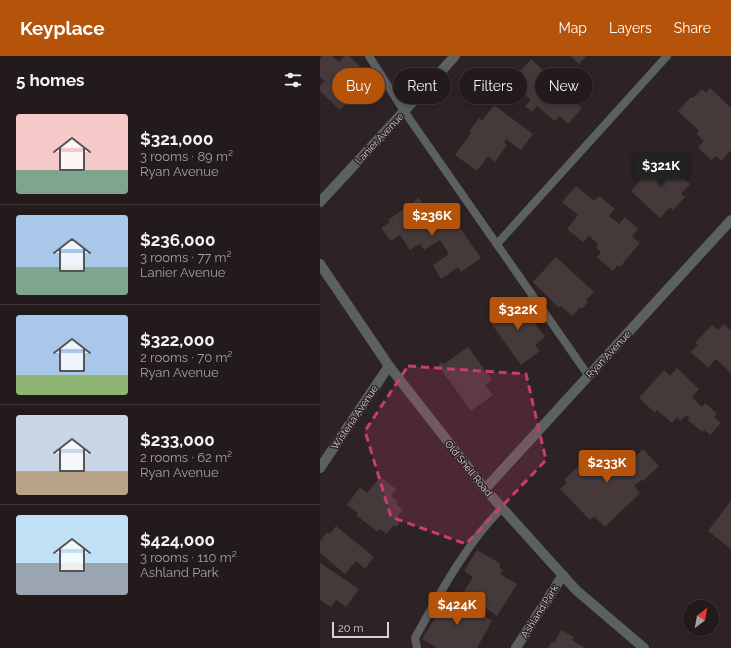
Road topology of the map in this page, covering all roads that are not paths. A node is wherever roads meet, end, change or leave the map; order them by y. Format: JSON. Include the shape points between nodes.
{"nodes":[{"id":1,"x":369,"y":56,"type":"edge"},
{"id":2,"x":455,"y":56,"type":"edge"},
{"id":3,"x":667,"y":56,"type":"edge"},
{"id":4,"x":404,"y":111,"type":"junction"},
{"id":5,"x":320,"y":202,"type":"edge"},
{"id":6,"x":731,"y":220,"type":"edge"},
{"id":7,"x":497,"y":244,"type":"junction"},
{"id":8,"x":320,"y":264,"type":"edge"},
{"id":9,"x":389,"y":366,"type":"junction"},
{"id":10,"x":588,"y":375,"type":"junction"},
{"id":11,"x":320,"y":468,"type":"edge"},
{"id":12,"x":485,"y":489,"type":"junction"},
{"id":13,"x":502,"y":508,"type":"junction"},
{"id":14,"x":563,"y":575,"type":"junction"},
{"id":15,"x":417,"y":648,"type":"edge"},
{"id":16,"x":516,"y":648,"type":"edge"},
{"id":17,"x":644,"y":648,"type":"edge"}],
"edges":[{"from":1,"to":4,"type":"lane"},
{"from":2,"to":4,"type":"street","name":"Lanier Avenue"},
{"from":3,"to":7,"type":"lane"},
{"from":4,"to":5,"type":"street","name":"Lanier Avenue"},
{"from":4,"to":7,"type":"lane"},
{"from":6,"to":10,"type":"street","name":"Ryan Avenue"},
{"from":7,"to":10,"type":"lane"},
{"from":8,"to":9,"type":"street","name":"Old Shell Road"},
{"from":9,"to":11,"type":"street","name":"Wisteria Avenue"},
{"from":9,"to":12,"type":"street","name":"Old Shell Road"},
{"from":10,"to":12,"type":"street","name":"Ryan Avenue"},
{"from":12,"to":13,"type":"street","name":"Old Shell Road"},
{"from":13,"to":14,"type":"street","name":"Old Shell Road"},
{"from":13,"to":15,"type":"lane","via":[[484,525],[441,594],[415,638]]},
{"from":14,"to":16,"type":"street","name":"Ashland Park"},
{"from":14,"to":17,"type":"street","name":"Old Shell Road","via":[[576,590]]}]}
